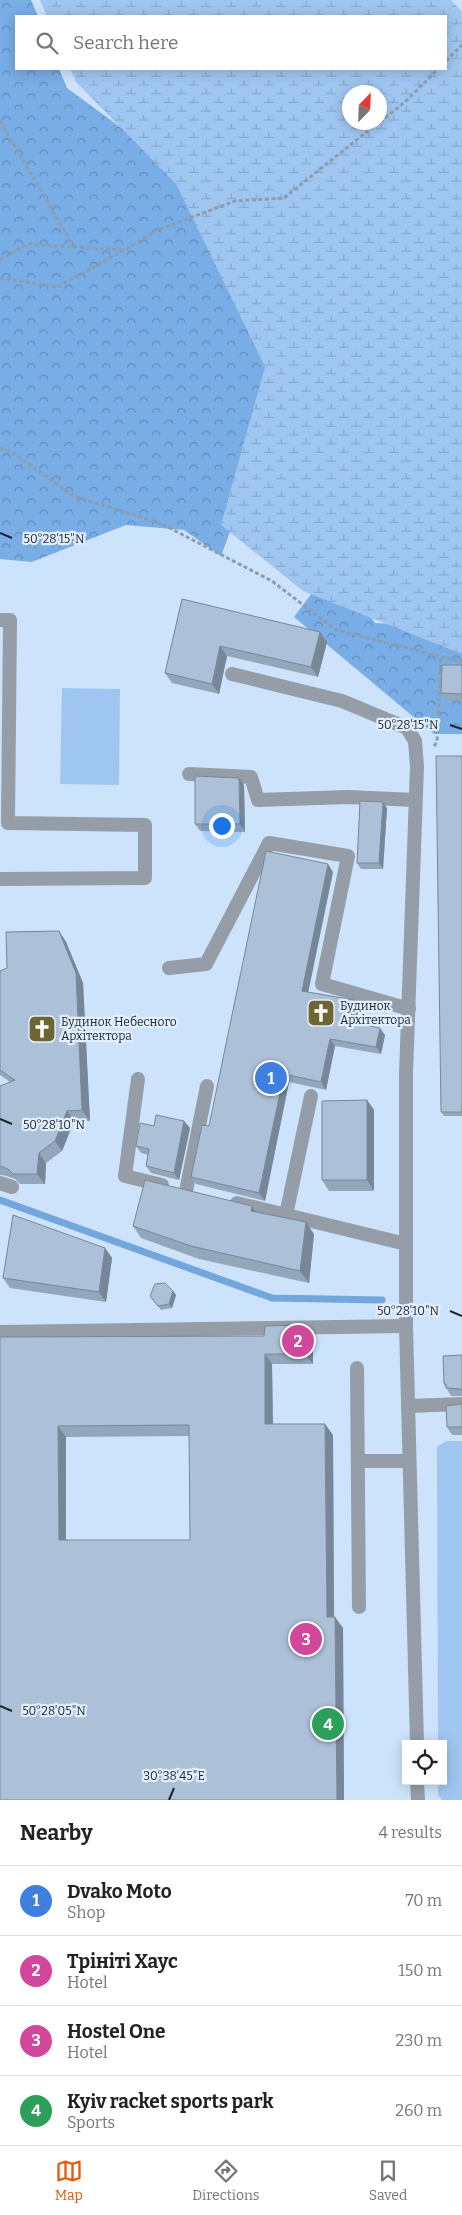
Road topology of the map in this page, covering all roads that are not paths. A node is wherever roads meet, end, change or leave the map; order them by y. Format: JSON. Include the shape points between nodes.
{"nodes":[{"id":1,"x":0,"y":620,"type":"edge"},
{"id":2,"x":232,"y":674,"type":"dead end"},
{"id":3,"x":189,"y":774,"type":"dead end"},
{"id":4,"x":415,"y":800,"type":"junction"},
{"id":5,"x":0,"y":879,"type":"edge"},
{"id":6,"x":169,"y":968,"type":"dead end"},
{"id":7,"x":408,"y":1010,"type":"junction"},
{"id":8,"x":138,"y":1079,"type":"dead end"},
{"id":9,"x":207,"y":1086,"type":"dead end"},
{"id":10,"x":311,"y":1096,"type":"dead end"},
{"id":11,"x":222,"y":1200,"type":"edge"},
{"id":12,"x":286,"y":1215,"type":"junction"},
{"id":13,"x":406,"y":1244,"type":"junction"},
{"id":14,"x":406,"y":1326,"type":"junction"},
{"id":15,"x":0,"y":1332,"type":"edge"},
{"id":16,"x":357,"y":1368,"type":"dead end"},
{"id":17,"x":462,"y":1404,"type":"edge"},
{"id":18,"x":408,"y":1406,"type":"junction"},
{"id":19,"x":409,"y":1461,"type":"junction"},
{"id":20,"x":358,"y":1462,"type":"junction"},
{"id":21,"x":359,"y":1607,"type":"dead end"},
{"id":22,"x":416,"y":1740,"type":"edge"},
{"id":23,"x":418,"y":1785,"type":"edge"},
{"id":24,"x":418,"y":1800,"type":"edge"}],
"edges":[{"from":1,"to":5,"type":"lane","via":[[10,620],[8,823],[144,825],[145,878]]},
{"from":2,"to":4,"type":"lane","via":[[342,701],[407,728],[415,741]]},
{"from":3,"to":4,"type":"lane","via":[[251,777],[258,800],[348,797]]},
{"from":4,"to":7,"type":"lane"},
{"from":6,"to":7,"type":"lane","via":[[206,964],[269,843],[348,856],[322,984]]},
{"from":7,"to":13,"type":"lane"},
{"from":8,"to":9,"type":"lane","via":[[125,1176],[191,1192]]},
{"from":10,"to":12,"type":"lane"},
{"from":11,"to":12,"type":"lane"},
{"from":12,"to":13,"type":"lane"},
{"from":13,"to":14,"type":"lane"},
{"from":14,"to":15,"type":"lane"},
{"from":14,"to":18,"type":"lane"},
{"from":16,"to":20,"type":"lane"},
{"from":17,"to":18,"type":"lane"},
{"from":18,"to":19,"type":"lane"},
{"from":19,"to":20,"type":"lane"},
{"from":19,"to":22,"type":"lane"},
{"from":20,"to":21,"type":"lane"},
{"from":23,"to":24,"type":"lane"}]}
